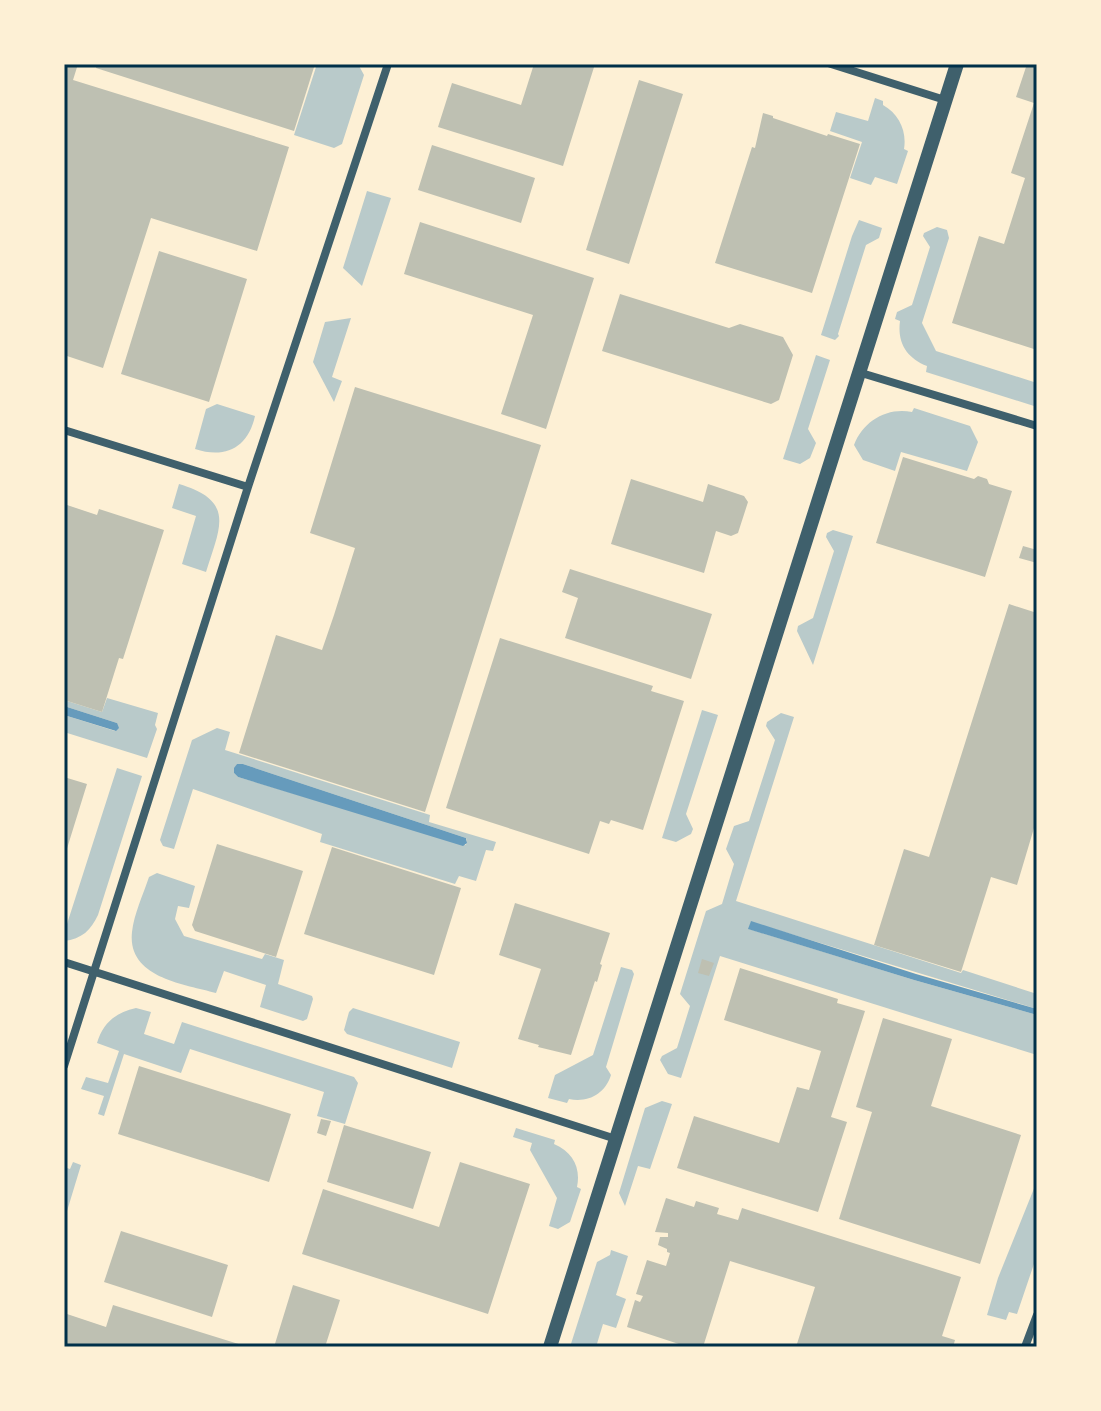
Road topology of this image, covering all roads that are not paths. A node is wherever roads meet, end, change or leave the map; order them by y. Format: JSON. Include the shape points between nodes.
{"nodes":[{"id":1,"x":388,"y":64,"type":"edge"},
{"id":2,"x":831,"y":64,"type":"edge"},
{"id":3,"x":957,"y":64,"type":"edge"},
{"id":4,"x":945,"y":100,"type":"junction"},
{"id":5,"x":858,"y":372,"type":"junction"},
{"id":6,"x":1037,"y":426,"type":"edge"},
{"id":7,"x":64,"y":430,"type":"edge"},
{"id":8,"x":248,"y":487,"type":"junction"},
{"id":9,"x":64,"y":962,"type":"edge"},
{"id":10,"x":94,"y":971,"type":"junction"},
{"id":11,"x":64,"y":1066,"type":"edge"},
{"id":12,"x":616,"y":1139,"type":"junction"},
{"id":13,"x":1037,"y":1315,"type":"edge"},
{"id":14,"x":550,"y":1347,"type":"edge"},
{"id":15,"x":1025,"y":1347,"type":"edge"}],
"edges":[{"from":1,"to":8,"type":"street"},
{"from":2,"to":4,"type":"street"},
{"from":3,"to":4,"type":"street"},
{"from":4,"to":5,"type":"street"},
{"from":5,"to":6,"type":"street"},
{"from":5,"to":12,"type":"street"},
{"from":7,"to":8,"type":"street"},
{"from":8,"to":10,"type":"street"},
{"from":9,"to":10,"type":"street"},
{"from":10,"to":11,"type":"street"},
{"from":10,"to":12,"type":"street"},
{"from":12,"to":14,"type":"street"},
{"from":13,"to":15,"type":"street"}]}
